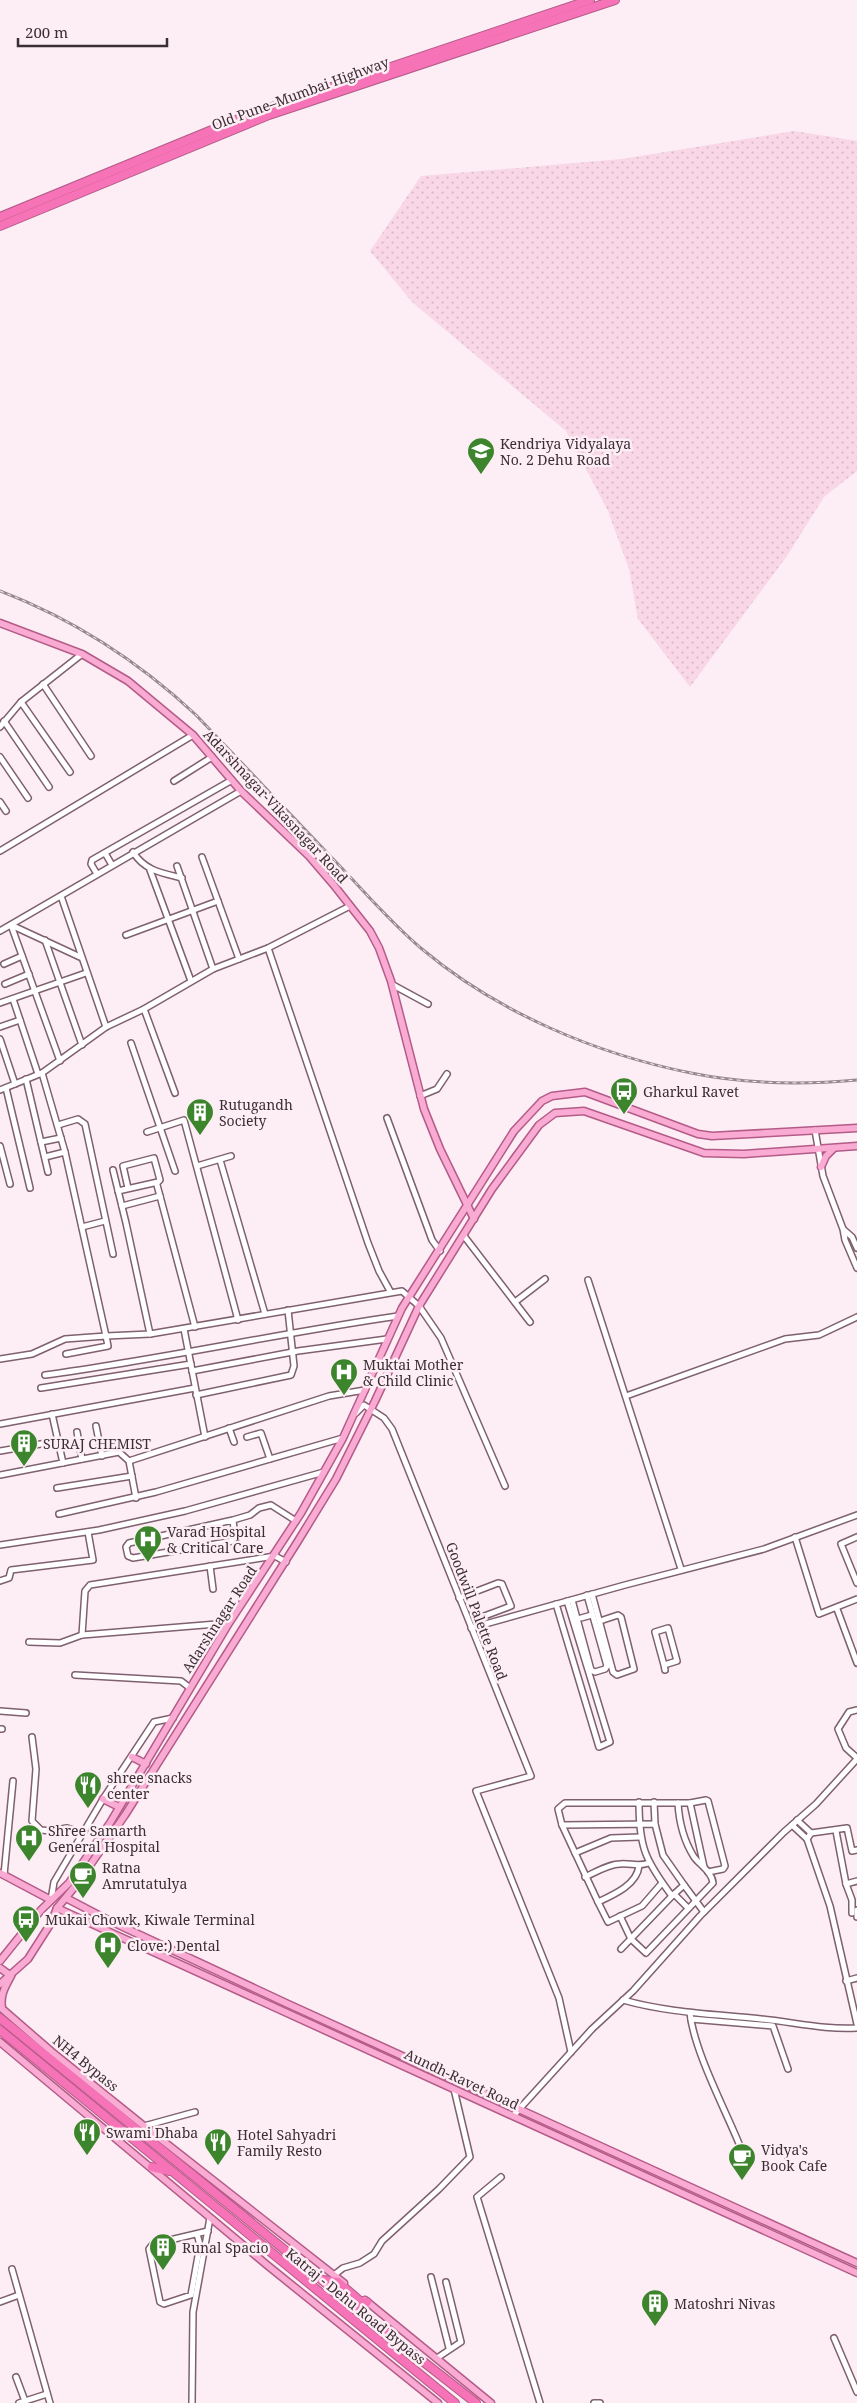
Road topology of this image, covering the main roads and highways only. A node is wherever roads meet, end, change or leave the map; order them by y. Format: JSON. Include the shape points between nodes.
{"nodes":[{"id":1,"x":590,"y":0,"type":"edge"},
{"id":2,"x":615,"y":0,"type":"edge"},
{"id":3,"x":0,"y":217,"type":"edge"},
{"id":4,"x":0,"y":226,"type":"edge"},
{"id":5,"x":0,"y":623,"type":"edge"},
{"id":6,"x":857,"y":1128,"type":"edge"},
{"id":7,"x":857,"y":1146,"type":"edge"},
{"id":8,"x":833,"y":1149,"type":"junction"},
{"id":9,"x":821,"y":1167,"type":"road end"},
{"id":10,"x":466,"y":1204,"type":"junction"},
{"id":11,"x":474,"y":1219,"type":"junction"},
{"id":12,"x":132,"y":1757,"type":"road end"},
{"id":13,"x":146,"y":1764,"type":"junction"},
{"id":14,"x":103,"y":1799,"type":"road end"},
{"id":15,"x":119,"y":1807,"type":"junction"},
{"id":16,"x":2,"y":1874,"type":"edge"},
{"id":17,"x":66,"y":1898,"type":"junction"},
{"id":18,"x":51,"y":1900,"type":"junction"},
{"id":19,"x":58,"y":1908,"type":"junction"},
{"id":20,"x":0,"y":1961,"type":"edge"},
{"id":21,"x":0,"y":1968,"type":"edge"},
{"id":22,"x":11,"y":1976,"type":"junction"},
{"id":23,"x":0,"y":1984,"type":"edge"},
{"id":24,"x":1,"y":2008,"type":"edge"},
{"id":25,"x":0,"y":2018,"type":"edge"},
{"id":26,"x":0,"y":2030,"type":"edge"},
{"id":27,"x":0,"y":2042,"type":"edge"},
{"id":28,"x":106,"y":2110,"type":"junction"},
{"id":29,"x":158,"y":2140,"type":"junction"},
{"id":30,"x":152,"y":2167,"type":"junction"},
{"id":31,"x":171,"y":2172,"type":"junction"},
{"id":32,"x":857,"y":2263,"type":"edge"},
{"id":33,"x":857,"y":2273,"type":"edge"},
{"id":34,"x":321,"y":2279,"type":"junction"},
{"id":35,"x":367,"y":2302,"type":"junction"},
{"id":36,"x":438,"y":2403,"type":"edge"},
{"id":37,"x":455,"y":2403,"type":"edge"},
{"id":38,"x":476,"y":2403,"type":"edge"},
{"id":39,"x":491,"y":2403,"type":"edge"}],
"edges":[{"from":1,"to":3,"type":"highway","name":"Old Pune–Mumbai Highway","via":[[276,105]]},
{"from":2,"to":4,"type":"highway","name":"Old Pune–Mumbai Highway","via":[[269,115]]},
{"from":5,"to":10,"type":"main road","name":"Adarshnagar-Vikasnagar Road","via":[[82,654],[128,681],[193,735],[241,791],[309,856],[350,906],[379,948],[393,985],[420,1096]]},
{"from":6,"to":10,"type":"main road","via":[[712,1136],[691,1132],[585,1092],[552,1096],[538,1105],[514,1131]]},
{"from":7,"to":8,"type":"main road","name":"Adarshnagar Road"},
{"from":8,"to":9,"type":"main road"},
{"from":8,"to":11,"type":"main road","name":"Adarshnagar Road","via":[[704,1153],[597,1114],[568,1110],[555,1113],[540,1125],[503,1172]]},
{"from":10,"to":11,"type":"main road","name":"Adarshnagar-Vikasnagar Road"},
{"from":10,"to":13,"type":"main road","name":"Adarshnagar Road","via":[[398,1316],[343,1438],[324,1472]]},
{"from":11,"to":17,"type":"main road","name":"Adarshnagar Road","via":[[419,1306],[336,1479],[125,1815]]},
{"from":12,"to":13,"type":"main road"},
{"from":13,"to":15,"type":"main road","name":"Adarshnagar Road"},
{"from":14,"to":15,"type":"main road"},
{"from":15,"to":18,"type":"main road","name":"Adarshnagar Road","via":[[69,1883]]},
{"from":16,"to":18,"type":"main road"},
{"from":17,"to":19,"type":"main road","name":"Adarshnagar Road"},
{"from":17,"to":32,"type":"main road","name":"Aundh-Ravet Road"},
{"from":18,"to":20,"type":"main road","name":"Adarshnagar Road"},
{"from":19,"to":22,"type":"main road","via":[[28,1959]]},
{"from":19,"to":33,"type":"main road","name":"Aundh-Ravet Road"},
{"from":21,"to":22,"type":"main road"},
{"from":22,"to":23,"type":"main road"},
{"from":22,"to":24,"type":"main road","via":[[3,1990]]},
{"from":24,"to":29,"type":"main road","name":"NH4 Bypass"},
{"from":25,"to":28,"type":"highway"},
{"from":26,"to":28,"type":"highway"},
{"from":27,"to":30,"type":"main road"},
{"from":28,"to":29,"type":"highway","name":"Katraj - Dehu Road Bypass"},
{"from":28,"to":31,"type":"highway","name":"Katraj - Dehu Road Bypass"},
{"from":29,"to":34,"type":"highway","name":"Katraj - Dehu Road Bypass","via":[[169,2154]]},
{"from":29,"to":35,"type":"main road","name":"NH4 Bypass"},
{"from":30,"to":31,"type":"highway"},
{"from":30,"to":36,"type":"main road"},
{"from":31,"to":37,"type":"highway","name":"Katraj - Dehu Road Bypass"},
{"from":34,"to":35,"type":"highway","via":[[338,2282],[360,2301]]},
{"from":34,"to":38,"type":"highway","name":"Katraj - Dehu Road Bypass"},
{"from":35,"to":39,"type":"main road","name":"NH4 Bypass"}]}
